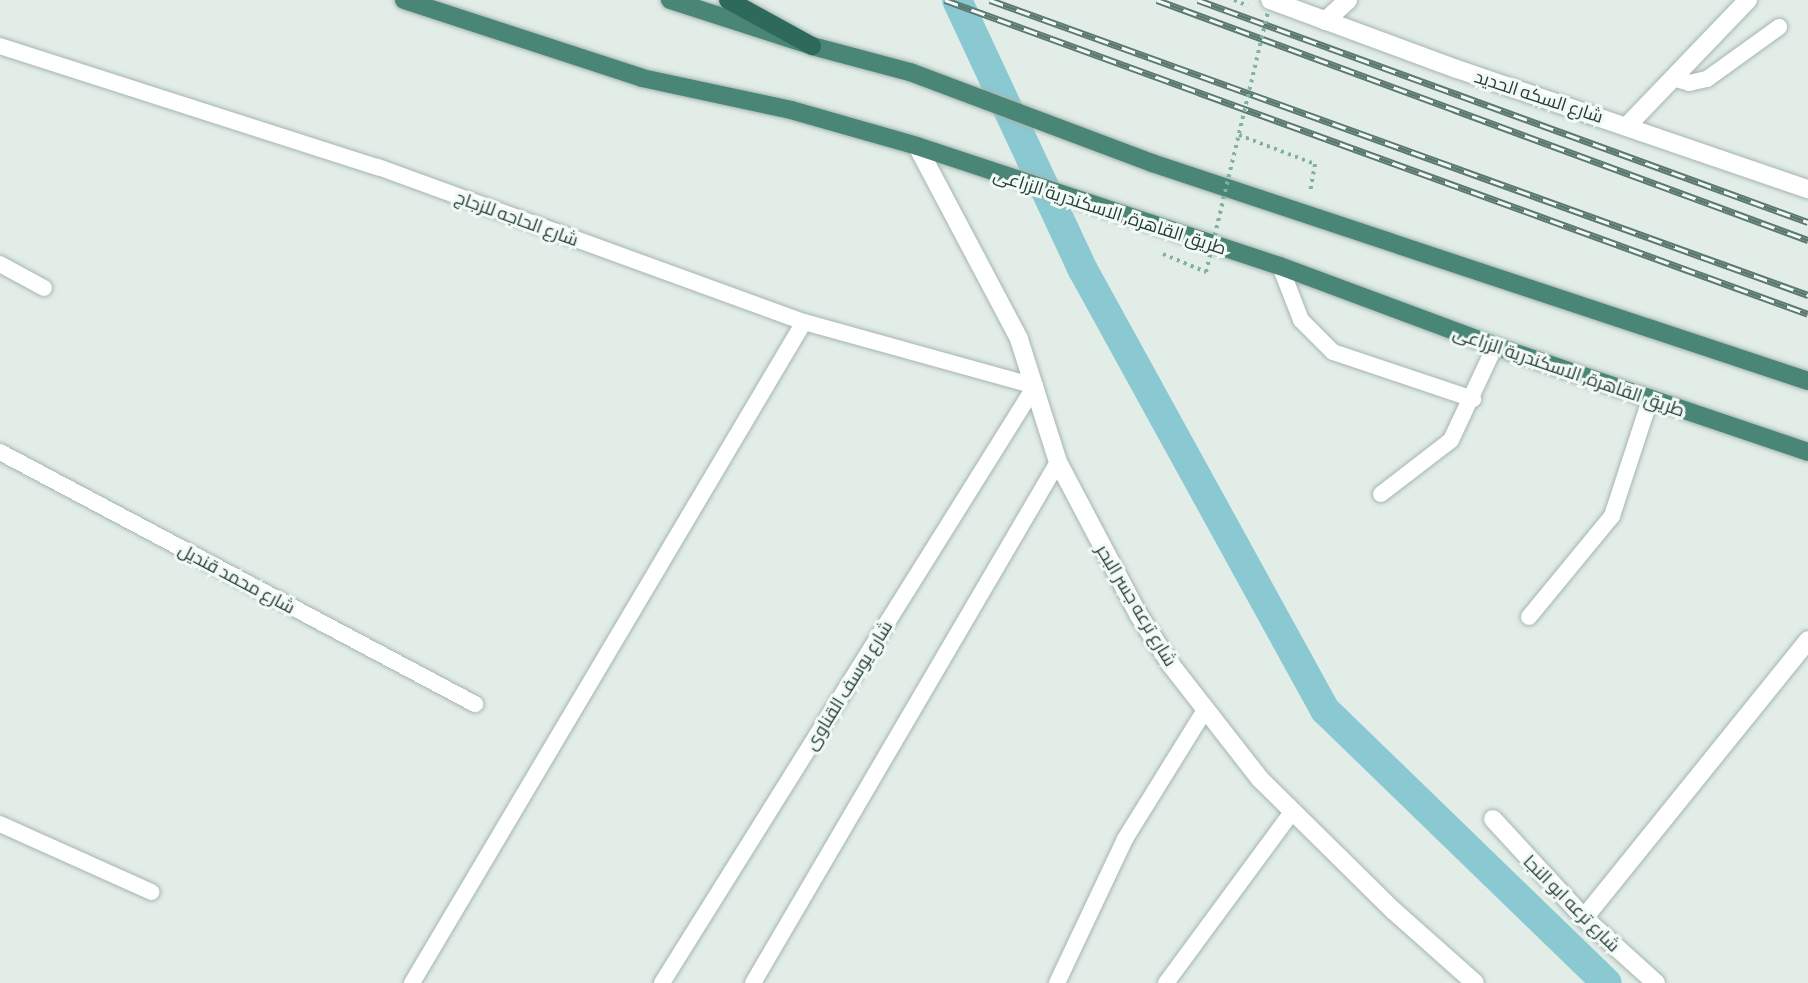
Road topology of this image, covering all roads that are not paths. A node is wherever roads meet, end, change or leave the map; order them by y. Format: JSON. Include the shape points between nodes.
{"nodes":[{"id":1,"x":404,"y":0,"type":"edge"},
{"id":2,"x":670,"y":0,"type":"edge"},
{"id":3,"x":728,"y":0,"type":"edge"},
{"id":4,"x":1348,"y":0,"type":"edge"},
{"id":5,"x":1748,"y":0,"type":"edge"},
{"id":6,"x":1269,"y":6,"type":"edge"},
{"id":7,"x":1325,"y":21,"type":"junction"},
{"id":8,"x":1779,"y":27,"type":"dead end"},
{"id":9,"x":0,"y":46,"type":"edge"},
{"id":10,"x":812,"y":46,"type":"junction"},
{"id":11,"x":1673,"y":78,"type":"junction"},
{"id":12,"x":1627,"y":126,"type":"junction"},
{"id":13,"x":917,"y":146,"type":"junction"},
{"id":14,"x":1808,"y":189,"type":"edge"},
{"id":15,"x":0,"y":264,"type":"edge"},
{"id":16,"x":1280,"y":266,"type":"junction"},
{"id":17,"x":44,"y":288,"type":"dead end"},
{"id":18,"x":804,"y":322,"type":"junction"},
{"id":19,"x":1495,"y":346,"type":"junction"},
{"id":20,"x":1808,"y":381,"type":"edge"},
{"id":21,"x":1035,"y":386,"type":"junction"},
{"id":22,"x":1473,"y":399,"type":"junction"},
{"id":23,"x":1650,"y":400,"type":"junction"},
{"id":24,"x":0,"y":452,"type":"edge"},
{"id":25,"x":1808,"y":452,"type":"edge"},
{"id":26,"x":1058,"y":462,"type":"junction"},
{"id":27,"x":1381,"y":494,"type":"dead end"},
{"id":28,"x":1529,"y":617,"type":"dead end"},
{"id":29,"x":1808,"y":640,"type":"edge"},
{"id":30,"x":475,"y":705,"type":"dead end"},
{"id":31,"x":1205,"y":710,"type":"junction"},
{"id":32,"x":1293,"y":811,"type":"junction"},
{"id":33,"x":1493,"y":819,"type":"dead end"},
{"id":34,"x":0,"y":824,"type":"edge"},
{"id":35,"x":151,"y":892,"type":"dead end"},
{"id":36,"x":1584,"y":918,"type":"junction"},
{"id":37,"x":412,"y":983,"type":"edge"},
{"id":38,"x":662,"y":983,"type":"edge"},
{"id":39,"x":753,"y":983,"type":"edge"},
{"id":40,"x":1057,"y":983,"type":"edge"},
{"id":41,"x":1166,"y":983,"type":"edge"},
{"id":42,"x":1475,"y":983,"type":"edge"},
{"id":43,"x":1656,"y":983,"type":"edge"}],
"edges":[{"from":1,"to":13,"type":"highway","name":"طريق القاهرة, الاسكندرية الزراعى","via":[[642,78],[780,107]]},
{"from":2,"to":10,"type":"highway"},
{"from":3,"to":10,"type":"highway"},
{"from":4,"to":7,"type":"street"},
{"from":5,"to":11,"type":"street"},
{"from":6,"to":7,"type":"street","name":"شارع السكه الحديد"},
{"from":7,"to":12,"type":"street","name":"شارع السكه الحديد"},
{"from":8,"to":11,"type":"lane","via":[[1707,79],[1689,83]]},
{"from":9,"to":18,"type":"lane","name":"شارع الحاجه للزجاج","via":[[378,167]]},
{"from":10,"to":20,"type":"highway","via":[[910,72],[1152,163]]},
{"from":11,"to":12,"type":"street"},
{"from":12,"to":14,"type":"street","name":"شارع السكه الحديد"},
{"from":13,"to":16,"type":"highway","name":"طريق القاهرة, الاسكندرية الزراعى"},
{"from":13,"to":21,"type":"street","name":"شارع ترعه جسر البحر","via":[[1020,339]]},
{"from":15,"to":17,"type":"lane"},
{"from":16,"to":19,"type":"highway","name":"طريق القاهرة, الاسكندرية الزراعى"},
{"from":16,"to":22,"type":"lane","via":[[1301,320],[1333,352]]},
{"from":18,"to":21,"type":"lane","name":"شارع الحاجه للزجاج"},
{"from":18,"to":37,"type":"lane"},
{"from":19,"to":22,"type":"lane"},
{"from":19,"to":23,"type":"highway","name":"طريق القاهرة, الاسكندرية الزراعى"},
{"from":21,"to":26,"type":"street","name":"شارع ترعه جسر البحر"},
{"from":21,"to":38,"type":"lane","name":"شارع يوسف القناوى"},
{"from":22,"to":27,"type":"lane","via":[[1458,430],[1442,449]]},
{"from":23,"to":25,"type":"highway","name":"طريق القاهرة, الاسكندرية الزراعى"},
{"from":23,"to":28,"type":"lane","via":[[1612,516]]},
{"from":24,"to":30,"type":"lane","name":"شارع محمد قنديل"},
{"from":26,"to":31,"type":"street","name":"شارع ترعه جسر البحر","via":[[1138,614]]},
{"from":26,"to":39,"type":"lane"},
{"from":29,"to":36,"type":"street"},
{"from":31,"to":32,"type":"street","name":"شارع ترعه جسر البحر","via":[[1260,778]]},
{"from":31,"to":40,"type":"lane","via":[[1125,839]]},
{"from":32,"to":41,"type":"lane"},
{"from":32,"to":42,"type":"street","name":"شارع ترعه جسر البحر","via":[[1394,911]]},
{"from":33,"to":36,"type":"street","name":"شارع ترعه ابو النجا"},
{"from":34,"to":35,"type":"lane"},
{"from":36,"to":43,"type":"street","name":"شارع ترعه ابو النجا"}]}
